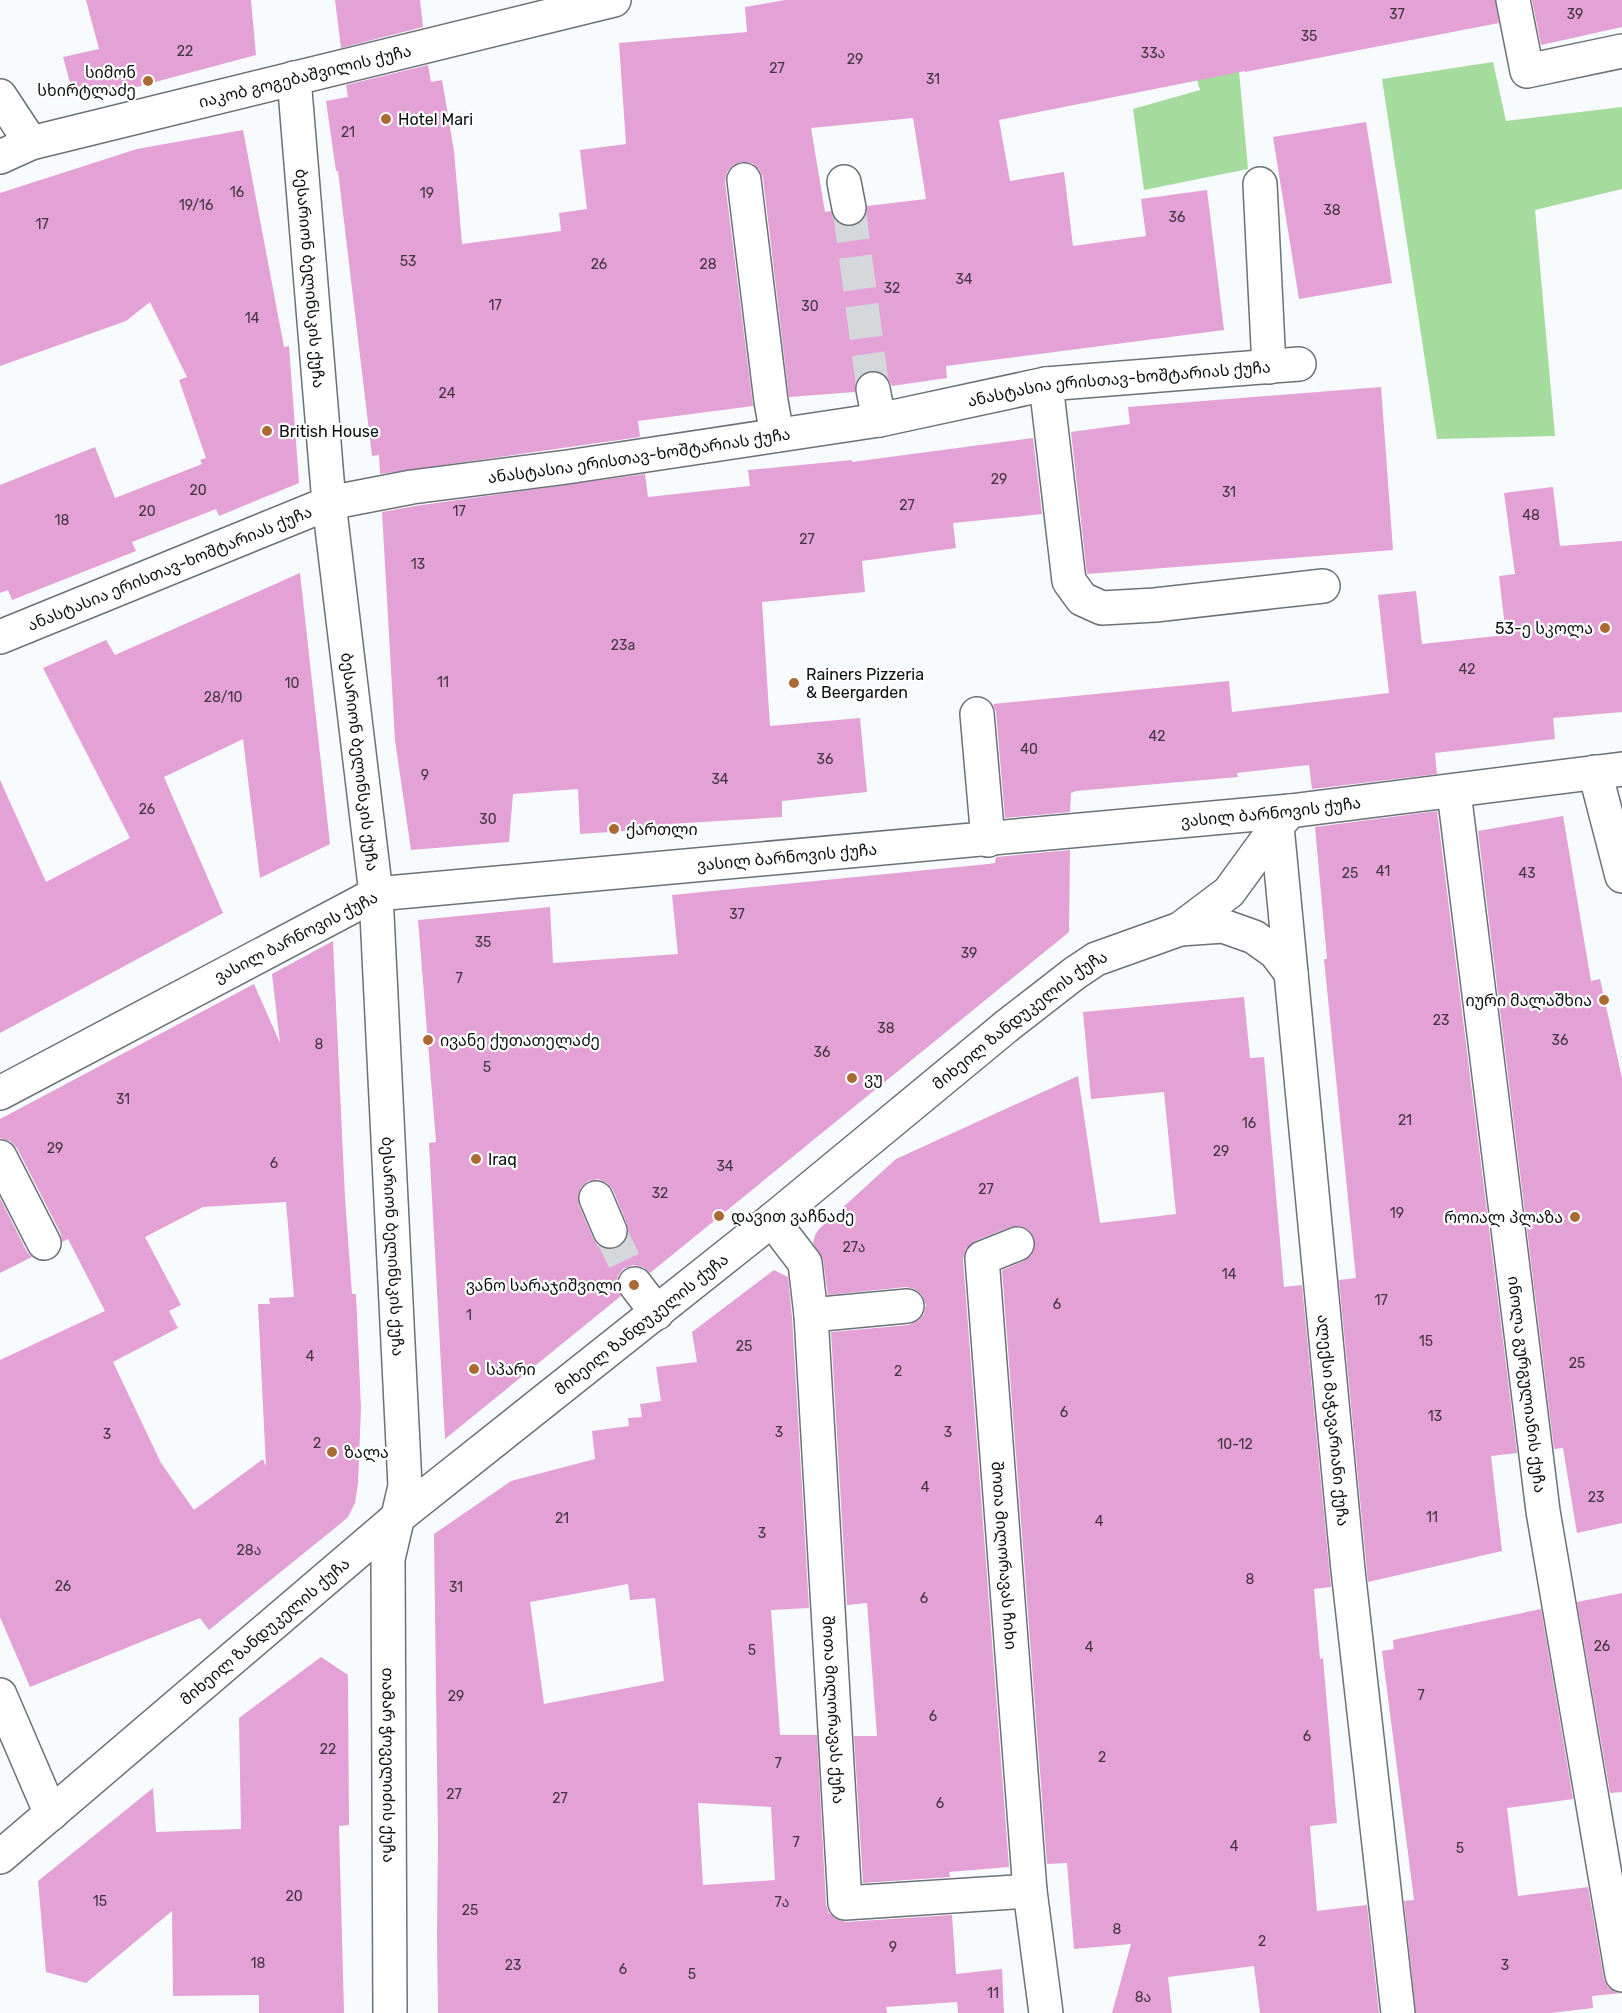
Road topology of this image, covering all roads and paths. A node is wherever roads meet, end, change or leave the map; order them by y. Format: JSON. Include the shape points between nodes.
{"nodes":[{"id":1,"x":614,"y":0,"type":"edge"},
{"id":2,"x":1513,"y":0,"type":"edge"},
{"id":3,"x":1622,"y":51,"type":"edge"},
{"id":4,"x":294,"y":78,"type":"junction"},
{"id":5,"x":0,"y":96,"type":"edge"},
{"id":6,"x":31,"y":143,"type":"junction"},
{"id":7,"x":0,"y":157,"type":"edge"},
{"id":8,"x":744,"y":180,"type":"dead end"},
{"id":9,"x":1260,"y":184,"type":"dead end"},
{"id":10,"x":1046,"y":384,"type":"junction"},
{"id":11,"x":777,"y":435,"type":"junction"},
{"id":12,"x":329,"y":503,"type":"junction"},
{"id":13,"x":1323,"y":586,"type":"dead end"},
{"id":14,"x":0,"y":637,"type":"edge"},
{"id":15,"x":977,"y":714,"type":"dead end"},
{"id":16,"x":1609,"y":770,"type":"edge"},
{"id":17,"x":1454,"y":792,"type":"junction"},
{"id":18,"x":1284,"y":819,"type":"junction"},
{"id":19,"x":988,"y":840,"type":"junction"},
{"id":20,"x":1622,"y":876,"type":"edge"},
{"id":21,"x":375,"y":894,"type":"junction"},
{"id":22,"x":1180,"y":929,"type":"junction"},
{"id":23,"x":1291,"y":973,"type":"junction"},
{"id":24,"x":0,"y":1093,"type":"edge"},
{"id":25,"x":0,"y":1157,"type":"edge"},
{"id":26,"x":596,"y":1198,"type":"dead end"},
{"id":27,"x":772,"y":1220,"type":"junction"},
{"id":28,"x":610,"y":1231,"type":"tunnel mouth"},
{"id":29,"x":44,"y":1243,"type":"dead end"},
{"id":30,"x":1017,"y":1244,"type":"dead end"},
{"id":31,"x":635,"y":1284,"type":"tunnel mouth"},
{"id":32,"x":907,"y":1306,"type":"dead end"},
{"id":33,"x":657,"y":1313,"type":"junction"},
{"id":34,"x":811,"y":1315,"type":"junction"},
{"id":35,"x":397,"y":1518,"type":"junction"},
{"id":36,"x":0,"y":1695,"type":"edge"},
{"id":37,"x":51,"y":1814,"type":"junction"},
{"id":38,"x":0,"y":1857,"type":"edge"},
{"id":39,"x":1030,"y":1891,"type":"junction"},
{"id":40,"x":1622,"y":1975,"type":"edge"},
{"id":41,"x":390,"y":2013,"type":"edge"},
{"id":42,"x":1046,"y":2013,"type":"edge"},
{"id":43,"x":1398,"y":2013,"type":"edge"}],
"edges":[{"from":1,"to":4,"type":"street","name":"იაკობ გოგებაშვილის ქუჩა"},
{"from":2,"to":3,"type":"street","via":[[1527,71]]},
{"from":4,"to":6,"type":"street","name":"იაკობ გოგებაშვილის ქუჩა"},
{"from":4,"to":12,"type":"street","name":"ბესარიონ ბელინსკის ქუჩა"},
{"from":5,"to":6,"type":"street"},
{"from":6,"to":7,"type":"street","name":"იაკობ გოგებაშვილის ქუჩა"},
{"from":8,"to":11,"type":"street"},
{"from":9,"to":10,"type":"street","name":"ანასტასია ერისთავ-ხოშტარიას ქუჩა","via":[[1284,366]]},
{"from":10,"to":11,"type":"street","name":"ანასტასია ერისთავ-ხოშტარიას ქუჩა","via":[[876,405]]},
{"from":10,"to":13,"type":"street","via":[[1069,581],[1082,599],[1102,608]]},
{"from":11,"to":12,"type":"street","name":"ანასტასია ერისთავ-ხოშტარიას ქუჩა","via":[[412,487]]},
{"from":12,"to":14,"type":"street","name":"ანასტასია ერისთავ-ხოშტარიას ქუჩა"},
{"from":12,"to":21,"type":"street","name":"ბესარიონ ბელინსკის ქუჩა"},
{"from":15,"to":19,"type":"street"},
{"from":16,"to":17,"type":"street","name":"ვასილ ბარნოვის ქუჩა"},
{"from":16,"to":20,"type":"street"},
{"from":17,"to":18,"type":"street","name":"ვასილ ბარნოვის ქუჩა"},
{"from":17,"to":40,"type":"street","name":"ინოლა გურგულიანის ქუჩა","via":[[1543,1511]]},
{"from":18,"to":19,"type":"street","name":"ვასილ ბარნოვის ქუჩა"},
{"from":18,"to":22,"type":"street","name":"მიხეილ ზანდუკელის ქუჩა","via":[[1229,892]]},
{"from":18,"to":23,"type":"street","name":"ალექსი მაჭავარიანი ქუჩა"},
{"from":19,"to":21,"type":"street","name":"ვასილ ბარნოვის ქუჩა"},
{"from":21,"to":24,"type":"street","name":"ვასილ ბარნოვის ქუჩა"},
{"from":21,"to":35,"type":"street","name":"ბესარიონ ბელინსკის ქუჩა","via":[[405,1486]]},
{"from":22,"to":23,"type":"street","via":[[1223,926],[1254,937],[1275,952]]},
{"from":22,"to":27,"type":"street","name":"მიხეილ ზანდუკელის ქუჩა","via":[[1096,959],[1075,973]]},
{"from":23,"to":43,"type":"street","name":"ალექსი მაჭავარიანი ქუჩა","via":[[1348,1570]]},
{"from":25,"to":29,"type":"street"},
{"from":26,"to":28,"type":"street"},
{"from":27,"to":33,"type":"street","name":"მიხეილ ზანდუკელის ქუჩა"},
{"from":27,"to":34,"type":"street","name":"შოთა მილორავას ქუჩა","via":[[805,1263]]},
{"from":30,"to":39,"type":"street","name":"შოთა მილორავას ჩიხი","via":[[982,1258]]},
{"from":31,"to":33,"type":"street"},
{"from":32,"to":34,"type":"street"},
{"from":33,"to":35,"type":"street","name":"მიხეილ ზანდუკელის ქუჩა"},
{"from":34,"to":39,"type":"street","name":"შოთა მილორავას ქუჩა","via":[[846,1903]]},
{"from":35,"to":37,"type":"street","name":"მიხეილ ზანდუკელის ქუჩა"},
{"from":35,"to":41,"type":"street","name":"თამარ ჭოველიძის ქუჩა","via":[[388,1559]]},
{"from":36,"to":37,"type":"street"},
{"from":37,"to":38,"type":"street","name":"მიხეილ ზანდუკელის ქუჩა"},
{"from":39,"to":42,"type":"street"}]}
